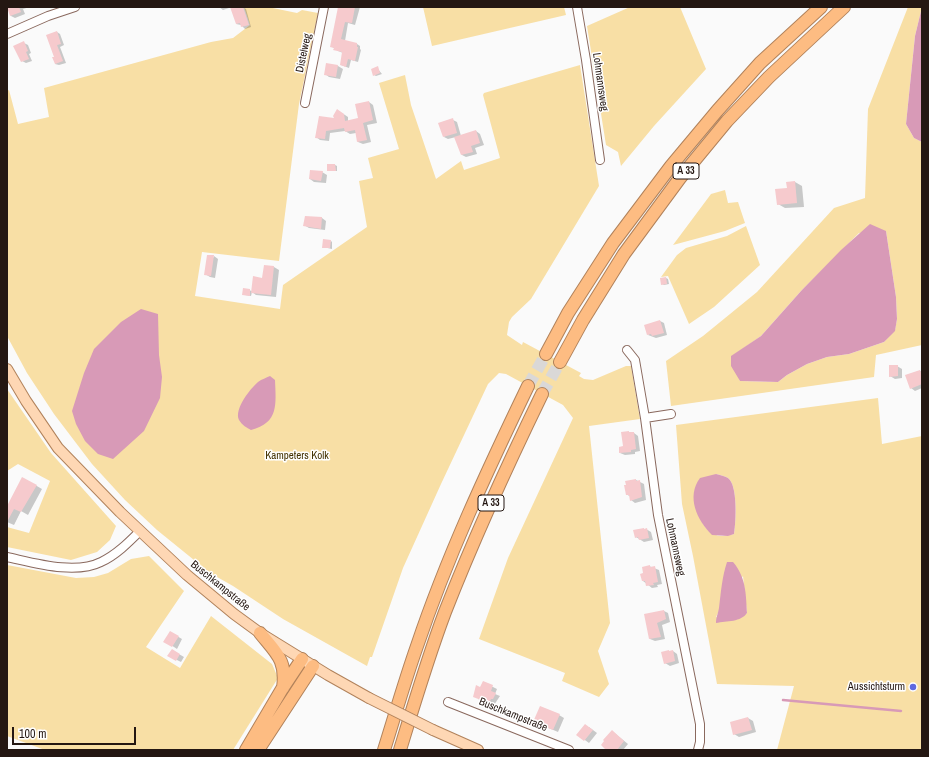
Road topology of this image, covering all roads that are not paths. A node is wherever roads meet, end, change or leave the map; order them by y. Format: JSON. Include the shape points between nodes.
{"nodes":[{"id":1,"x":75,"y":7,"type":"edge"},
{"id":2,"x":324,"y":7,"type":"edge"},
{"id":3,"x":577,"y":7,"type":"edge"},
{"id":4,"x":821,"y":7,"type":"edge"},
{"id":5,"x":844,"y":7,"type":"edge"},
{"id":6,"x":7,"y":34,"type":"edge"},
{"id":7,"x":305,"y":103,"type":"dead end"},
{"id":8,"x":600,"y":160,"type":"dead end"},
{"id":9,"x":627,"y":350,"type":"dead end"},
{"id":10,"x":546,"y":354,"type":"tunnel mouth"},
{"id":11,"x":560,"y":362,"type":"tunnel mouth"},
{"id":12,"x":7,"y":369,"type":"edge"},
{"id":13,"x":528,"y":386,"type":"tunnel mouth"},
{"id":14,"x":542,"y":394,"type":"tunnel mouth"},
{"id":15,"x":671,"y":414,"type":"dead end"},
{"id":16,"x":645,"y":418,"type":"junction"},
{"id":17,"x":140,"y":531,"type":"junction"},
{"id":18,"x":7,"y":557,"type":"edge"},
{"id":19,"x":260,"y":633,"type":"junction"},
{"id":20,"x":302,"y":659,"type":"junction"},
{"id":21,"x":313,"y":666,"type":"junction"},
{"id":22,"x":282,"y":689,"type":"junction"},
{"id":23,"x":448,"y":702,"type":"dead end"},
{"id":24,"x":246,"y":750,"type":"edge"},
{"id":25,"x":258,"y":750,"type":"edge"},
{"id":26,"x":384,"y":750,"type":"edge"},
{"id":27,"x":400,"y":750,"type":"edge"},
{"id":28,"x":478,"y":750,"type":"edge"},
{"id":29,"x":569,"y":750,"type":"edge"},
{"id":30,"x":698,"y":750,"type":"edge"}],
"edges":[{"from":1,"to":6,"type":"street"},
{"from":2,"to":7,"type":"street","name":"Distelweg"},
{"from":3,"to":8,"type":"street","name":"Lohmannsweg"},
{"from":4,"to":10,"type":"highway","number":"A 33","via":[[760,63],[670,166],[613,243],[568,313]]},
{"from":5,"to":11,"type":"highway","number":"A 33","via":[[769,77],[727,121],[680,178],[624,254]]},
{"from":9,"to":16,"type":"street","name":"Lohmannsweg","via":[[635,360]]},
{"from":12,"to":17,"type":"main road","name":"Buschkampstraße","via":[[58,448]]},
{"from":13,"to":26,"type":"highway","number":"A 33","via":[[456,543],[417,645]]},
{"from":14,"to":27,"type":"highway","number":"A 33","via":[[475,538],[417,692]]},
{"from":15,"to":16,"type":"street"},
{"from":16,"to":30,"type":"street","name":"Lohmannsweg","via":[[658,515],[700,724]]},
{"from":17,"to":18,"type":"street","via":[[110,558],[90,566],[61,567]]},
{"from":17,"to":19,"type":"main road","name":"Buschkampstraße","via":[[187,575]]},
{"from":19,"to":20,"type":"main road","name":"Buschkampstraße"},
{"from":19,"to":22,"type":"highway","via":[[284,667]]},
{"from":20,"to":21,"type":"main road","name":"Buschkampstraße"},
{"from":20,"to":22,"type":"highway"},
{"from":21,"to":25,"type":"highway"},
{"from":21,"to":28,"type":"main road","name":"Buschkampstraße","bridge":true,"via":[[369,698]]},
{"from":22,"to":24,"type":"highway"},
{"from":23,"to":29,"type":"street","name":"Buschkampstraße"}]}
